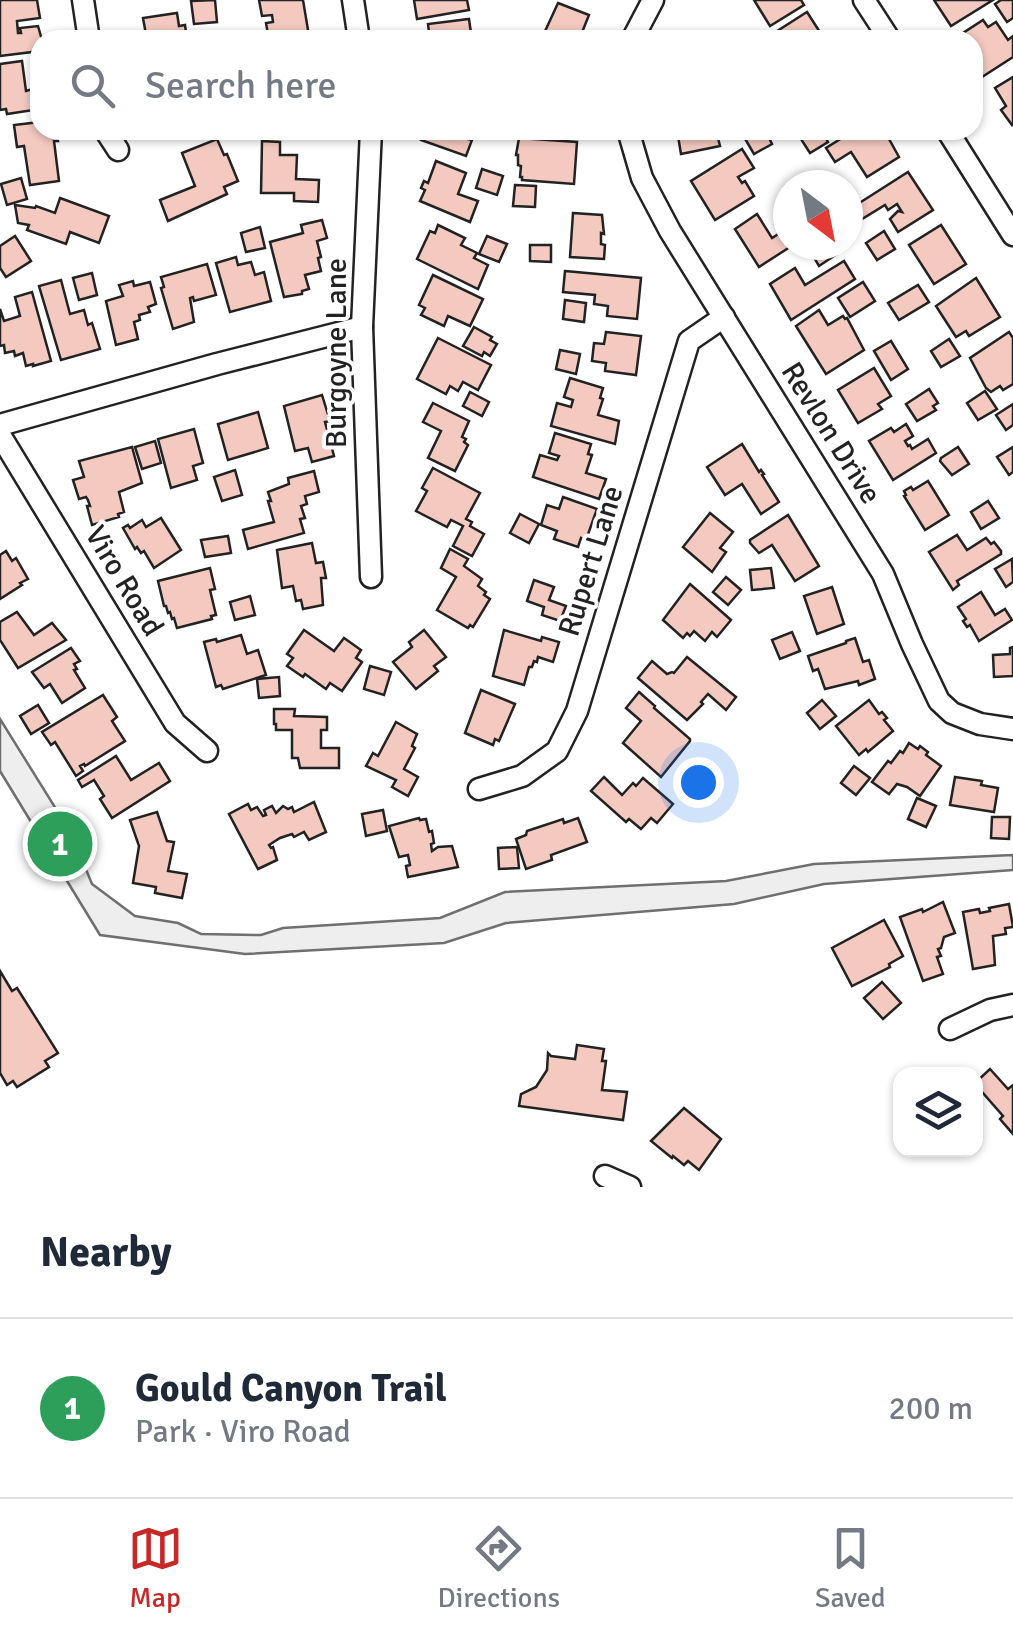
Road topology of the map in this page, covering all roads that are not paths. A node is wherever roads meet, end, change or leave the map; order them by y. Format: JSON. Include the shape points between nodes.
{"nodes":[{"id":1,"x":83,"y":0,"type":"edge"},
{"id":2,"x":354,"y":0,"type":"edge"},
{"id":3,"x":653,"y":0,"type":"edge"},
{"id":4,"x":864,"y":0,"type":"edge"},
{"id":5,"x":88,"y":30,"type":"edge"},
{"id":6,"x":358,"y":30,"type":"edge"},
{"id":7,"x":637,"y":30,"type":"edge"},
{"id":8,"x":884,"y":30,"type":"edge"},
{"id":9,"x":112,"y":140,"type":"edge"},
{"id":10,"x":371,"y":140,"type":"edge"},
{"id":11,"x":631,"y":140,"type":"edge"},
{"id":12,"x":952,"y":140,"type":"edge"},
{"id":13,"x":118,"y":150,"type":"dead end"},
{"id":14,"x":1013,"y":235,"type":"edge"},
{"id":15,"x":724,"y":317,"type":"junction"},
{"id":16,"x":362,"y":327,"type":"junction"},
{"id":17,"x":0,"y":426,"type":"edge"},
{"id":18,"x":0,"y":435,"type":"edge"},
{"id":19,"x":370,"y":576,"type":"dead end"},
{"id":20,"x":1013,"y":729,"type":"edge"},
{"id":21,"x":207,"y":750,"type":"dead end"},
{"id":22,"x":479,"y":789,"type":"dead end"},
{"id":23,"x":1013,"y":1005,"type":"edge"},
{"id":24,"x":950,"y":1029,"type":"dead end"},
{"id":25,"x":605,"y":1176,"type":"dead end"},
{"id":26,"x":630,"y":1187,"type":"edge"}],
"edges":[{"from":1,"to":5,"type":"street"},
{"from":2,"to":6,"type":"street"},
{"from":3,"to":7,"type":"street"},
{"from":4,"to":8,"type":"street"},
{"from":9,"to":13,"type":"street"},
{"from":10,"to":16,"type":"street","name":"Burgoyne Lane"},
{"from":11,"to":15,"type":"street","name":"Revlon Drive","via":[[642,178]]},
{"from":12,"to":14,"type":"street"},
{"from":15,"to":20,"type":"street","name":"Revlon Drive","via":[[883,574],[940,701],[980,724]]},
{"from":15,"to":22,"type":"street","name":"Rupert Lane","via":[[689,341],[564,738],[522,776]]},
{"from":16,"to":17,"type":"street"},
{"from":16,"to":19,"type":"street","name":"Burgoyne Lane"},
{"from":18,"to":21,"type":"street","name":"Viro Road","via":[[175,723]]},
{"from":23,"to":24,"type":"street"},
{"from":25,"to":26,"type":"street"}]}
